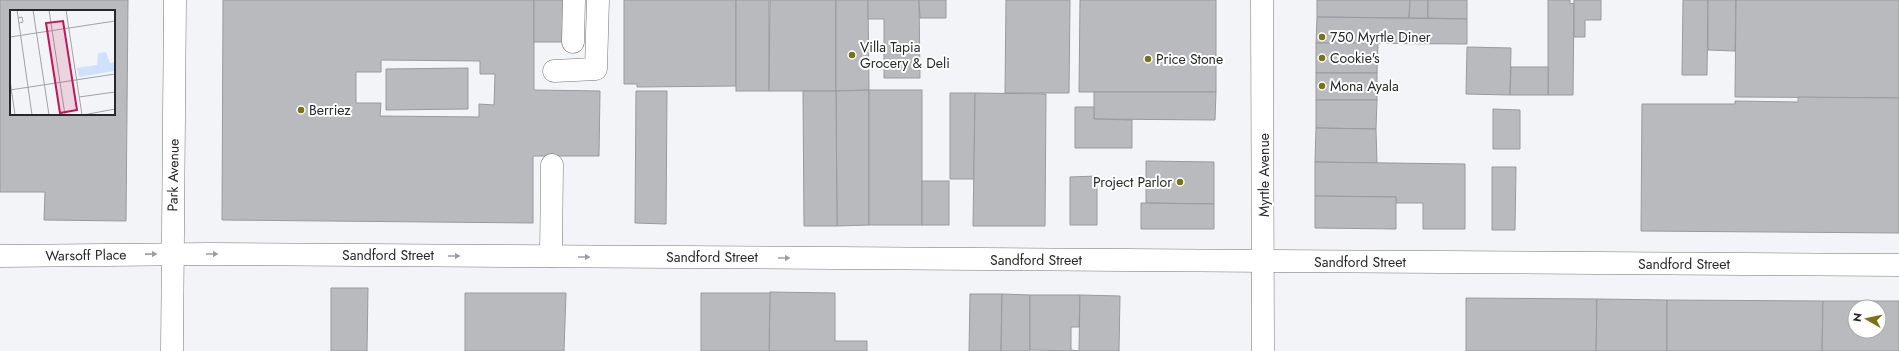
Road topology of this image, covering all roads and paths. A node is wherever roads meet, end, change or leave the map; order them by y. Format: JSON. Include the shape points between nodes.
{"nodes":[{"id":1,"x":175,"y":0,"type":"edge"},
{"id":2,"x":574,"y":0,"type":"edge"},
{"id":3,"x":598,"y":0,"type":"edge"},
{"id":4,"x":1262,"y":0,"type":"edge"},
{"id":5,"x":573,"y":42,"type":"dead end"},
{"id":6,"x":554,"y":71,"type":"dead end"},
{"id":7,"x":552,"y":165,"type":"dead end"},
{"id":8,"x":173,"y":254,"type":"junction"},
{"id":9,"x":0,"y":256,"type":"edge"},
{"id":10,"x":551,"y":256,"type":"junction"},
{"id":11,"x":1264,"y":261,"type":"junction"},
{"id":12,"x":1899,"y":265,"type":"edge"},
{"id":13,"x":172,"y":351,"type":"edge"},
{"id":14,"x":1263,"y":351,"type":"edge"}],
"edges":[{"from":1,"to":8,"type":"street","name":"Park Avenue"},
{"from":2,"to":5,"type":"street"},
{"from":3,"to":6,"type":"street","via":[[596,69]]},
{"from":4,"to":11,"type":"street","name":"Myrtle Avenue"},
{"from":7,"to":10,"type":"street"},
{"from":9,"to":8,"type":"street","name":"Warsoff Place","one_way":true},
{"from":8,"to":10,"type":"street","name":"Sandford Street","one_way":true},
{"from":8,"to":13,"type":"street","name":"Park Avenue"},
{"from":10,"to":11,"type":"street","name":"Sandford Street","one_way":true},
{"from":11,"to":12,"type":"street","name":"Sandford Street"},
{"from":11,"to":14,"type":"street","name":"Myrtle Avenue"}]}
